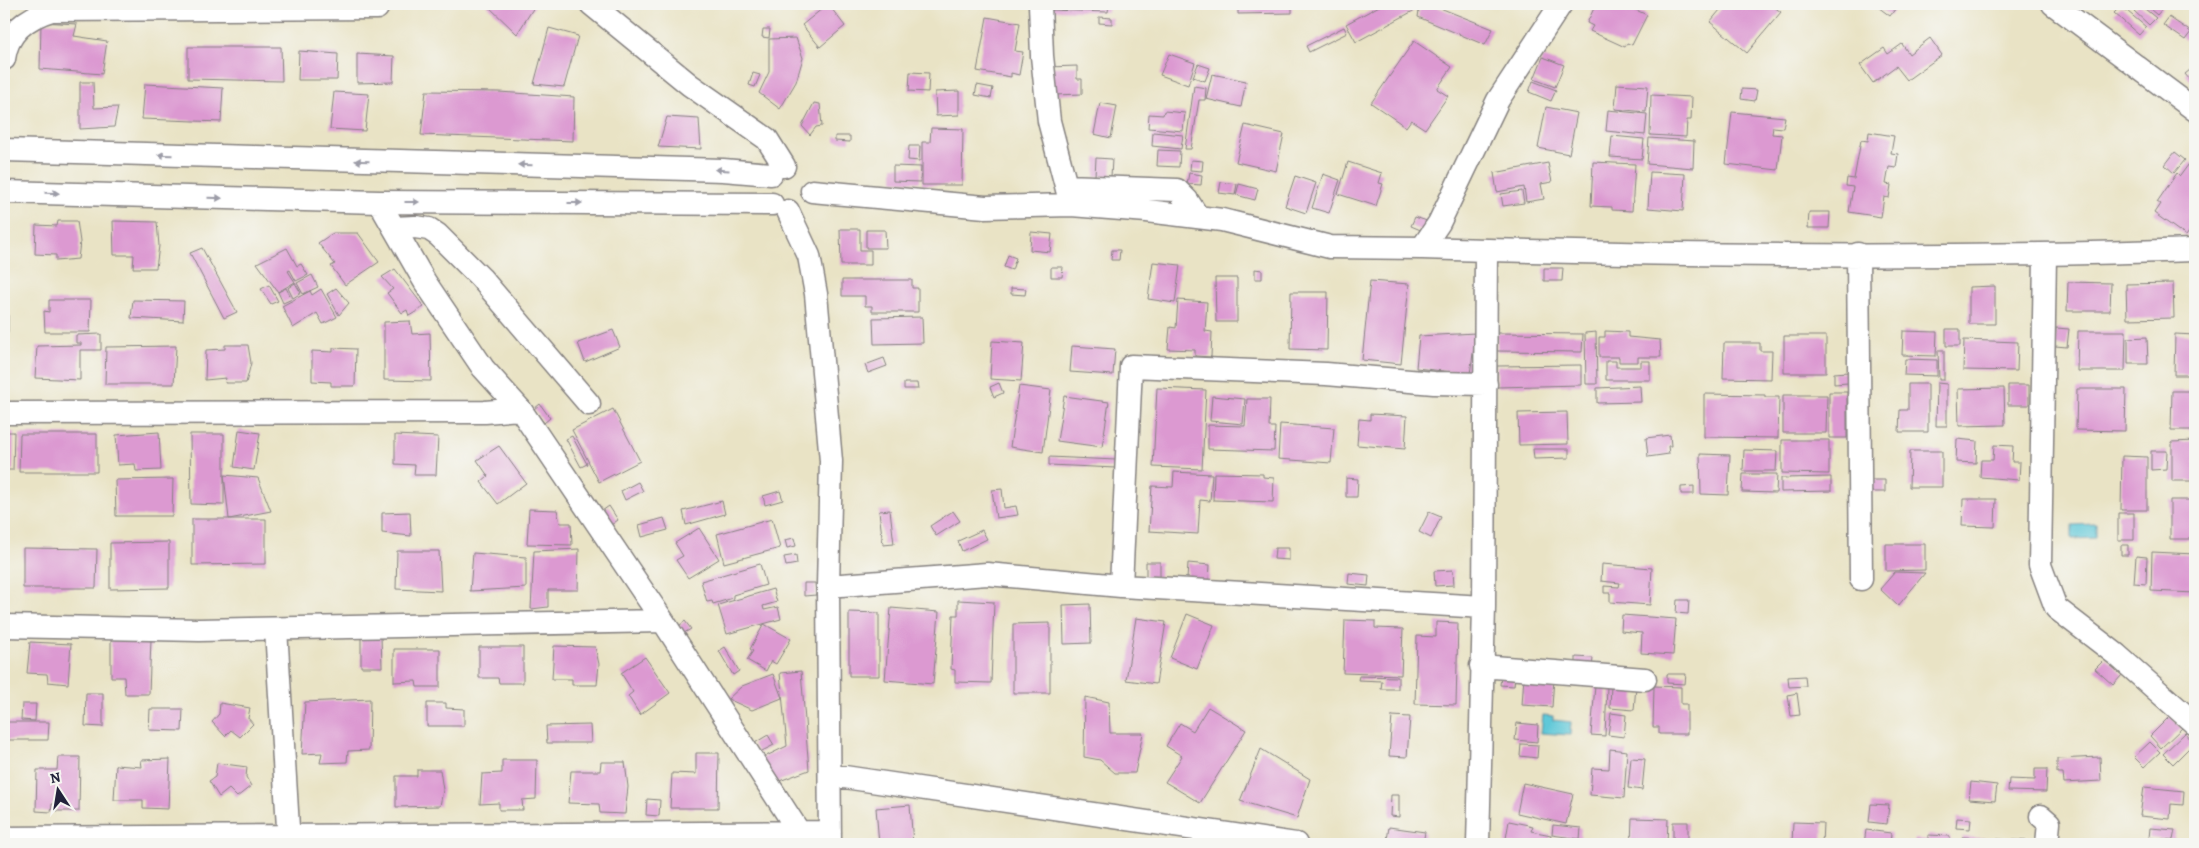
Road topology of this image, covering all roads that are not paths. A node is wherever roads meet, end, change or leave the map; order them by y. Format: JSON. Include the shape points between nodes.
{"nodes":[{"id":1,"x":591,"y":4,"type":"edge"},
{"id":2,"x":1040,"y":4,"type":"edge"},
{"id":3,"x":1561,"y":4,"type":"edge"},
{"id":4,"x":2053,"y":4,"type":"edge"},
{"id":5,"x":377,"y":8,"type":"dead end"},
{"id":6,"x":4,"y":59,"type":"edge"},
{"id":7,"x":2195,"y":110,"type":"edge"},
{"id":8,"x":4,"y":150,"type":"edge"},
{"id":9,"x":778,"y":170,"type":"junction"},
{"id":10,"x":1150,"y":188,"type":"junction"},
{"id":11,"x":812,"y":191,"type":"junction"},
{"id":12,"x":4,"y":192,"type":"edge"},
{"id":13,"x":1068,"y":195,"type":"junction"},
{"id":14,"x":379,"y":202,"type":"junction"},
{"id":15,"x":780,"y":208,"type":"junction"},
{"id":16,"x":1148,"y":211,"type":"junction"},
{"id":17,"x":1198,"y":217,"type":"junction"},
{"id":18,"x":394,"y":228,"type":"junction"},
{"id":19,"x":1422,"y":248,"type":"junction"},
{"id":20,"x":1486,"y":250,"type":"junction"},
{"id":21,"x":2195,"y":250,"type":"edge"},
{"id":22,"x":1858,"y":254,"type":"junction"},
{"id":23,"x":2045,"y":256,"type":"junction"},
{"id":24,"x":1486,"y":384,"type":"junction"},
{"id":25,"x":589,"y":404,"type":"dead end"},
{"id":26,"x":520,"y":409,"type":"junction"},
{"id":27,"x":4,"y":413,"type":"edge"},
{"id":28,"x":1861,"y":579,"type":"dead end"},
{"id":29,"x":828,"y":586,"type":"junction"},
{"id":30,"x":1121,"y":586,"type":"junction"},
{"id":31,"x":1484,"y":607,"type":"junction"},
{"id":32,"x":663,"y":621,"type":"junction"},
{"id":33,"x":4,"y":626,"type":"edge"},
{"id":34,"x":276,"y":628,"type":"junction"},
{"id":35,"x":1481,"y":666,"type":"junction"},
{"id":36,"x":1645,"y":679,"type":"dead end"},
{"id":37,"x":2195,"y":724,"type":"edge"},
{"id":38,"x":831,"y":775,"type":"junction"},
{"id":39,"x":2041,"y":816,"type":"dead end"},
{"id":40,"x":799,"y":832,"type":"junction"},
{"id":41,"x":4,"y":838,"type":"edge"},
{"id":42,"x":830,"y":838,"type":"edge"},
{"id":43,"x":289,"y":841,"type":"edge"},
{"id":44,"x":1296,"y":844,"type":"edge"},
{"id":45,"x":1478,"y":844,"type":"edge"},
{"id":46,"x":2047,"y":844,"type":"edge"}],
"edges":[{"from":1,"to":9,"type":"street","via":[[690,85],[767,139]]},
{"from":2,"to":13,"type":"street","via":[[1049,121]]},
{"from":3,"to":19,"type":"street","via":[[1498,100],[1439,223]]},
{"from":4,"to":7,"type":"street"},
{"from":5,"to":6,"type":"street","via":[[52,10],[37,14],[22,24],[11,37]]},
{"from":9,"to":8,"type":"street","one_way":true},
{"from":9,"to":11,"type":"street","via":[[793,166],[807,175]]},
{"from":9,"to":15,"type":"street","via":[[766,190]]},
{"from":10,"to":13,"type":"street"},
{"from":10,"to":16,"type":"street"},
{"from":10,"to":17,"type":"street","via":[[1177,190]]},
{"from":11,"to":13,"type":"street","via":[[985,207]]},
{"from":11,"to":15,"type":"street","via":[[804,206]]},
{"from":12,"to":14,"type":"street","one_way":true},
{"from":13,"to":16,"type":"street"},
{"from":14,"to":15,"type":"street","one_way":true},
{"from":14,"to":18,"type":"street"},
{"from":15,"to":29,"type":"street","via":[[809,256],[821,339],[831,461]]},
{"from":16,"to":17,"type":"street"},
{"from":17,"to":19,"type":"street","via":[[1222,220],[1330,248]]},
{"from":18,"to":25,"type":"street","via":[[429,229],[438,236],[481,278]]},
{"from":18,"to":26,"type":"street","via":[[483,368]]},
{"from":19,"to":20,"type":"street"},
{"from":20,"to":22,"type":"street","via":[[1681,255]]},
{"from":20,"to":24,"type":"street"},
{"from":21,"to":23,"type":"street"},
{"from":22,"to":23,"type":"street"},
{"from":22,"to":28,"type":"street"},
{"from":23,"to":37,"type":"street","via":[[2040,565],[2056,608],[2117,655]]},
{"from":24,"to":30,"type":"street","via":[[1131,366]]},
{"from":24,"to":31,"type":"street"},
{"from":26,"to":27,"type":"street","via":[[486,412]]},
{"from":26,"to":32,"type":"street"},
{"from":29,"to":30,"type":"street","via":[[987,574]]},
{"from":29,"to":38,"type":"street"},
{"from":30,"to":31,"type":"street"},
{"from":31,"to":35,"type":"street"},
{"from":32,"to":34,"type":"street"},
{"from":32,"to":40,"type":"street"},
{"from":33,"to":34,"type":"street","via":[[199,630]]},
{"from":34,"to":43,"type":"street"},
{"from":35,"to":36,"type":"street"},
{"from":35,"to":45,"type":"street"},
{"from":38,"to":42,"type":"street"},
{"from":38,"to":44,"type":"street"},
{"from":39,"to":46,"type":"street","via":[[2049,823]]},
{"from":40,"to":42,"type":"street"},
{"from":40,"to":43,"type":"street"},
{"from":41,"to":43,"type":"street"}]}
